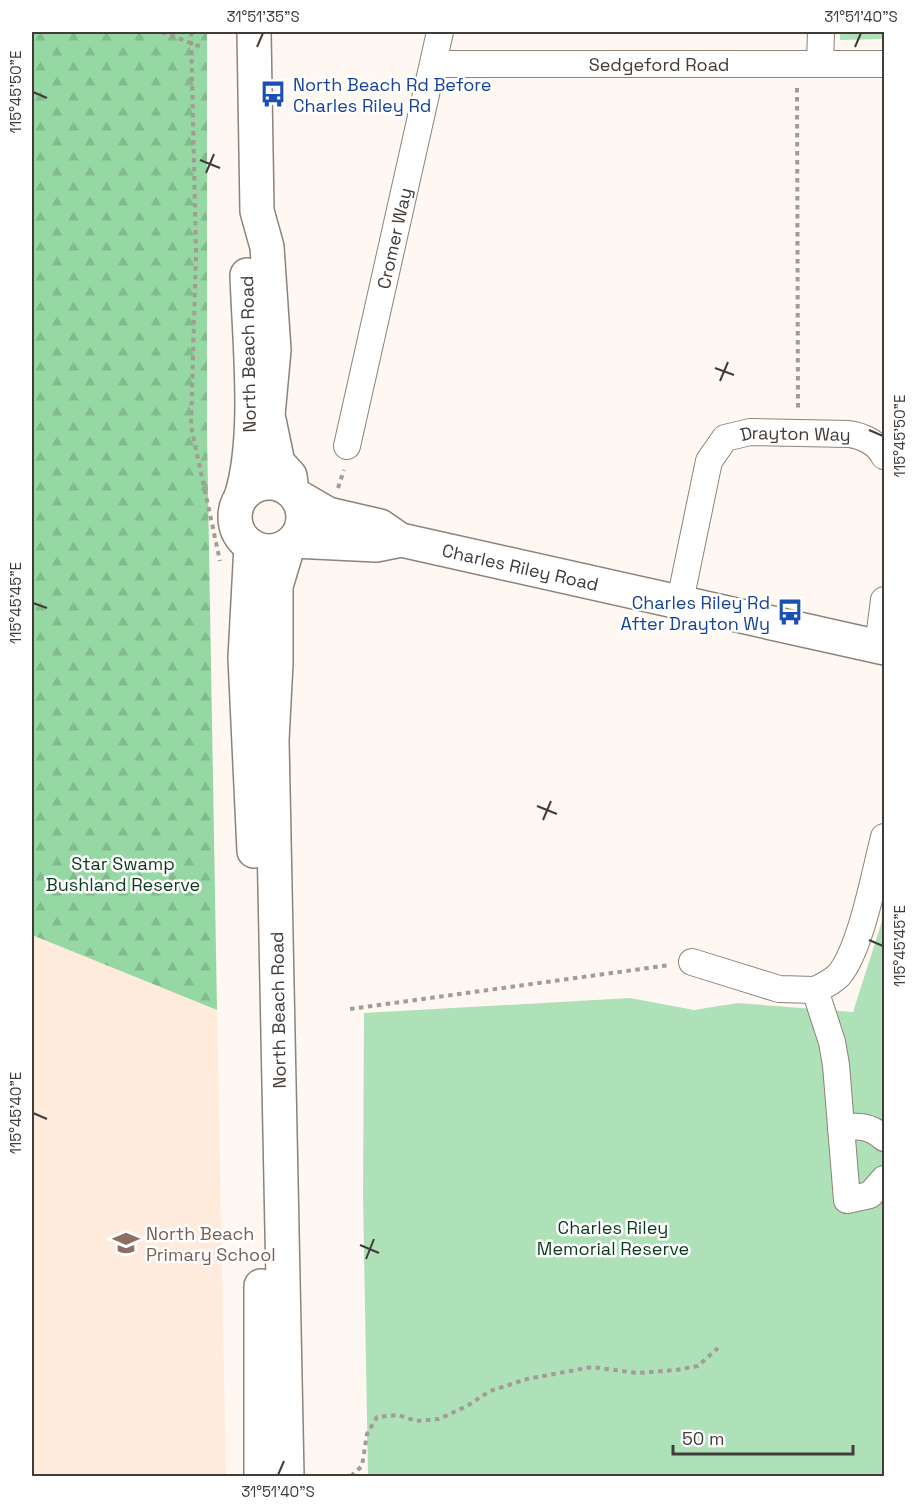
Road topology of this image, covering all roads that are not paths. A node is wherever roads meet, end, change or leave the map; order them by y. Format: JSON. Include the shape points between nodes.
{"nodes":[{"id":1,"x":255,"y":32,"type":"edge"},
{"id":2,"x":440,"y":32,"type":"edge"},
{"id":3,"x":821,"y":32,"type":"edge"},
{"id":4,"x":434,"y":64,"type":"junction"},
{"id":5,"x":808,"y":64,"type":"junction"},
{"id":6,"x":885,"y":64,"type":"edge"},
{"id":7,"x":257,"y":211,"type":"junction"},
{"id":8,"x":346,"y":446,"type":"dead end"},
{"id":9,"x":885,"y":456,"type":"edge"},
{"id":10,"x":294,"y":494,"type":"junction"},
{"id":11,"x":241,"y":497,"type":"junction"},
{"id":12,"x":401,"y":540,"type":"junction"},
{"id":13,"x":291,"y":543,"type":"junction"},
{"id":14,"x":251,"y":546,"type":"junction"},
{"id":15,"x":885,"y":600,"type":"edge"},
{"id":16,"x":680,"y":601,"type":"junction"},
{"id":17,"x":881,"y":647,"type":"edge"},
{"id":18,"x":885,"y":837,"type":"edge"},
{"id":19,"x":692,"y":962,"type":"road end"},
{"id":20,"x":815,"y":990,"type":"junction"},
{"id":21,"x":841,"y":1128,"type":"junction"},
{"id":22,"x":885,"y":1138,"type":"edge"},
{"id":23,"x":885,"y":1179,"type":"edge"},
{"id":24,"x":261,"y":1476,"type":"edge"},
{"id":25,"x":287,"y":1476,"type":"edge"}],
"edges":[{"from":1,"to":7,"type":"main road","name":"North Beach Road"},
{"from":2,"to":4,"type":"street","name":"Cromer Way"},
{"from":3,"to":5,"type":"street"},
{"from":4,"to":5,"type":"street","name":"Sedgeford Road"},
{"from":4,"to":8,"type":"street","name":"Cromer Way"},
{"from":5,"to":6,"type":"street","name":"Sedgeford Road"},
{"from":7,"to":10,"type":"main road","name":"North Beach Road","via":[[267,247],[273,350],[268,415],[278,463],[290,476]]},
{"from":7,"to":11,"type":"main road","name":"North Beach Road","via":[[246,250],[251,386],[247,479]]},
{"from":9,"to":16,"type":"street","name":"Drayton Way","via":[[861,436],[750,432],[725,438],[709,461]]},
{"from":10,"to":11,"type":"main road","via":[[271,482],[249,489]]},
{"from":10,"to":12,"type":"main road","name":"Charles Riley Road","via":[[328,514],[380,526]]},
{"from":10,"to":13,"type":"main road","name":"North Beach Road","via":[[302,507],[303,519]]},
{"from":11,"to":14,"type":"main road","name":"North Beach Road","via":[[235,519],[243,539]]},
{"from":12,"to":13,"type":"main road","name":"Charles Riley Road","via":[[376,545]]},
{"from":12,"to":16,"type":"main road","name":"Charles Riley Road"},
{"from":13,"to":14,"type":"main road","via":[[270,551]]},
{"from":13,"to":25,"type":"main road","name":"North Beach Road","via":[[276,586],[272,740]]},
{"from":14,"to":24,"type":"main road","name":"North Beach Road","via":[[246,658],[256,918]]},
{"from":15,"to":17,"type":"street"},
{"from":16,"to":17,"type":"main road","name":"Charles Riley Road"},
{"from":18,"to":20,"type":"street","via":[[845,966],[831,982]]},
{"from":19,"to":20,"type":"street","via":[[779,989]]},
{"from":20,"to":21,"type":"street","via":[[832,1042]]},
{"from":21,"to":22,"type":"street","via":[[858,1125]]},
{"from":21,"to":23,"type":"street","via":[[847,1200],[870,1195]]}]}
